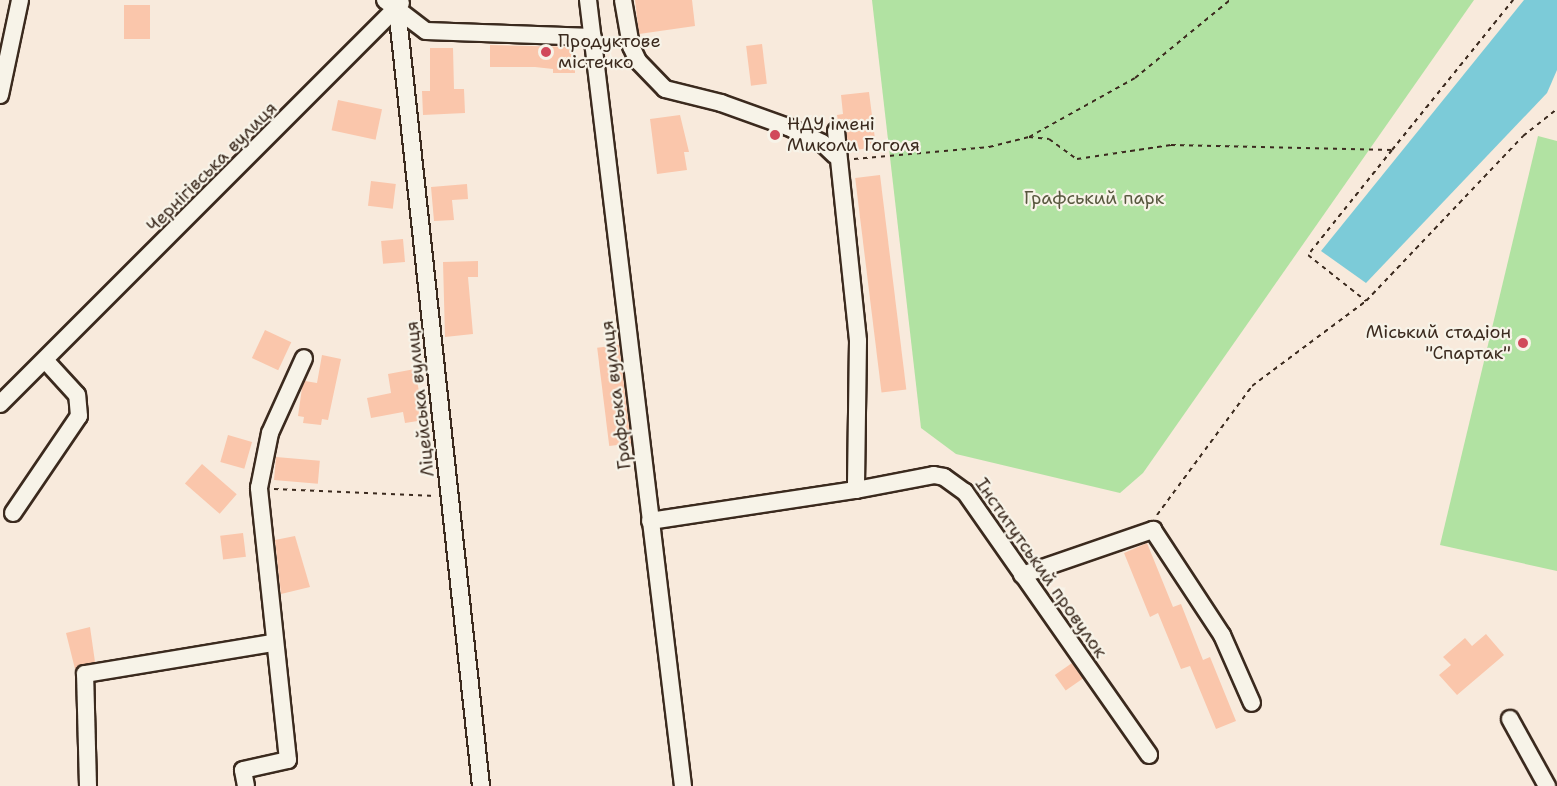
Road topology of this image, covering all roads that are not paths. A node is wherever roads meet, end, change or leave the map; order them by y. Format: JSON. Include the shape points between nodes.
{"nodes":[{"id":1,"x":21,"y":0,"type":"edge"},
{"id":2,"x":588,"y":0,"type":"edge"},
{"id":3,"x":623,"y":0,"type":"edge"},
{"id":4,"x":395,"y":3,"type":"edge"},
{"id":5,"x":593,"y":37,"type":"junction"},
{"id":6,"x":0,"y":95,"type":"edge"},
{"id":7,"x":836,"y":131,"type":"dead end"},
{"id":8,"x":836,"y":158,"type":"junction"},
{"id":9,"x":304,"y":358,"type":"dead end"},
{"id":10,"x":45,"y":360,"type":"junction"},
{"id":11,"x":0,"y":404,"type":"edge"},
{"id":12,"x":856,"y":490,"type":"junction"},
{"id":13,"x":13,"y":513,"type":"dead end"},
{"id":14,"x":650,"y":521,"type":"junction"},
{"id":15,"x":1022,"y":575,"type":"junction"},
{"id":16,"x":273,"y":643,"type":"junction"},
{"id":17,"x":1252,"y":703,"type":"dead end"},
{"id":18,"x":1510,"y":719,"type":"dead end"},
{"id":19,"x":1149,"y":754,"type":"dead end"},
{"id":20,"x":88,"y":786,"type":"edge"},
{"id":21,"x":246,"y":786,"type":"edge"},
{"id":22,"x":480,"y":786,"type":"edge"},
{"id":23,"x":683,"y":786,"type":"edge"},
{"id":24,"x":1547,"y":786,"type":"edge"}],
"edges":[{"from":1,"to":6,"type":"street"},
{"from":2,"to":5,"type":"street","name":"Графська вулиця"},
{"from":3,"to":8,"type":"street","via":[[631,46],[638,61],[665,89],[721,103],[788,127],[822,143]]},
{"from":4,"to":5,"type":"street","via":[[426,31]]},
{"from":4,"to":10,"type":"street","name":"Чернігівська вулиця"},
{"from":4,"to":22,"type":"street","name":"Ліцейська вулиця"},
{"from":5,"to":14,"type":"street","name":"Графська вулиця"},
{"from":7,"to":8,"type":"street"},
{"from":8,"to":12,"type":"street","via":[[858,341]]},
{"from":9,"to":16,"type":"street","via":[[270,433],[259,488]]},
{"from":10,"to":11,"type":"street","name":"Чернігівська вулиця"},
{"from":10,"to":13,"type":"street","via":[[77,395],[79,416]]},
{"from":12,"to":14,"type":"street","name":"Інститутський провулок"},
{"from":12,"to":15,"type":"street","name":"Інститутський провулок","via":[[934,475],[944,477],[965,492]]},
{"from":14,"to":23,"type":"street","name":"Графська вулиця"},
{"from":15,"to":17,"type":"street","via":[[1147,529],[1158,533],[1222,635]]},
{"from":15,"to":19,"type":"street","name":"Інститутський провулок"},
{"from":16,"to":20,"type":"street","via":[[85,674]]},
{"from":16,"to":21,"type":"street","via":[[288,760],[243,770]]},
{"from":18,"to":24,"type":"street"}]}
